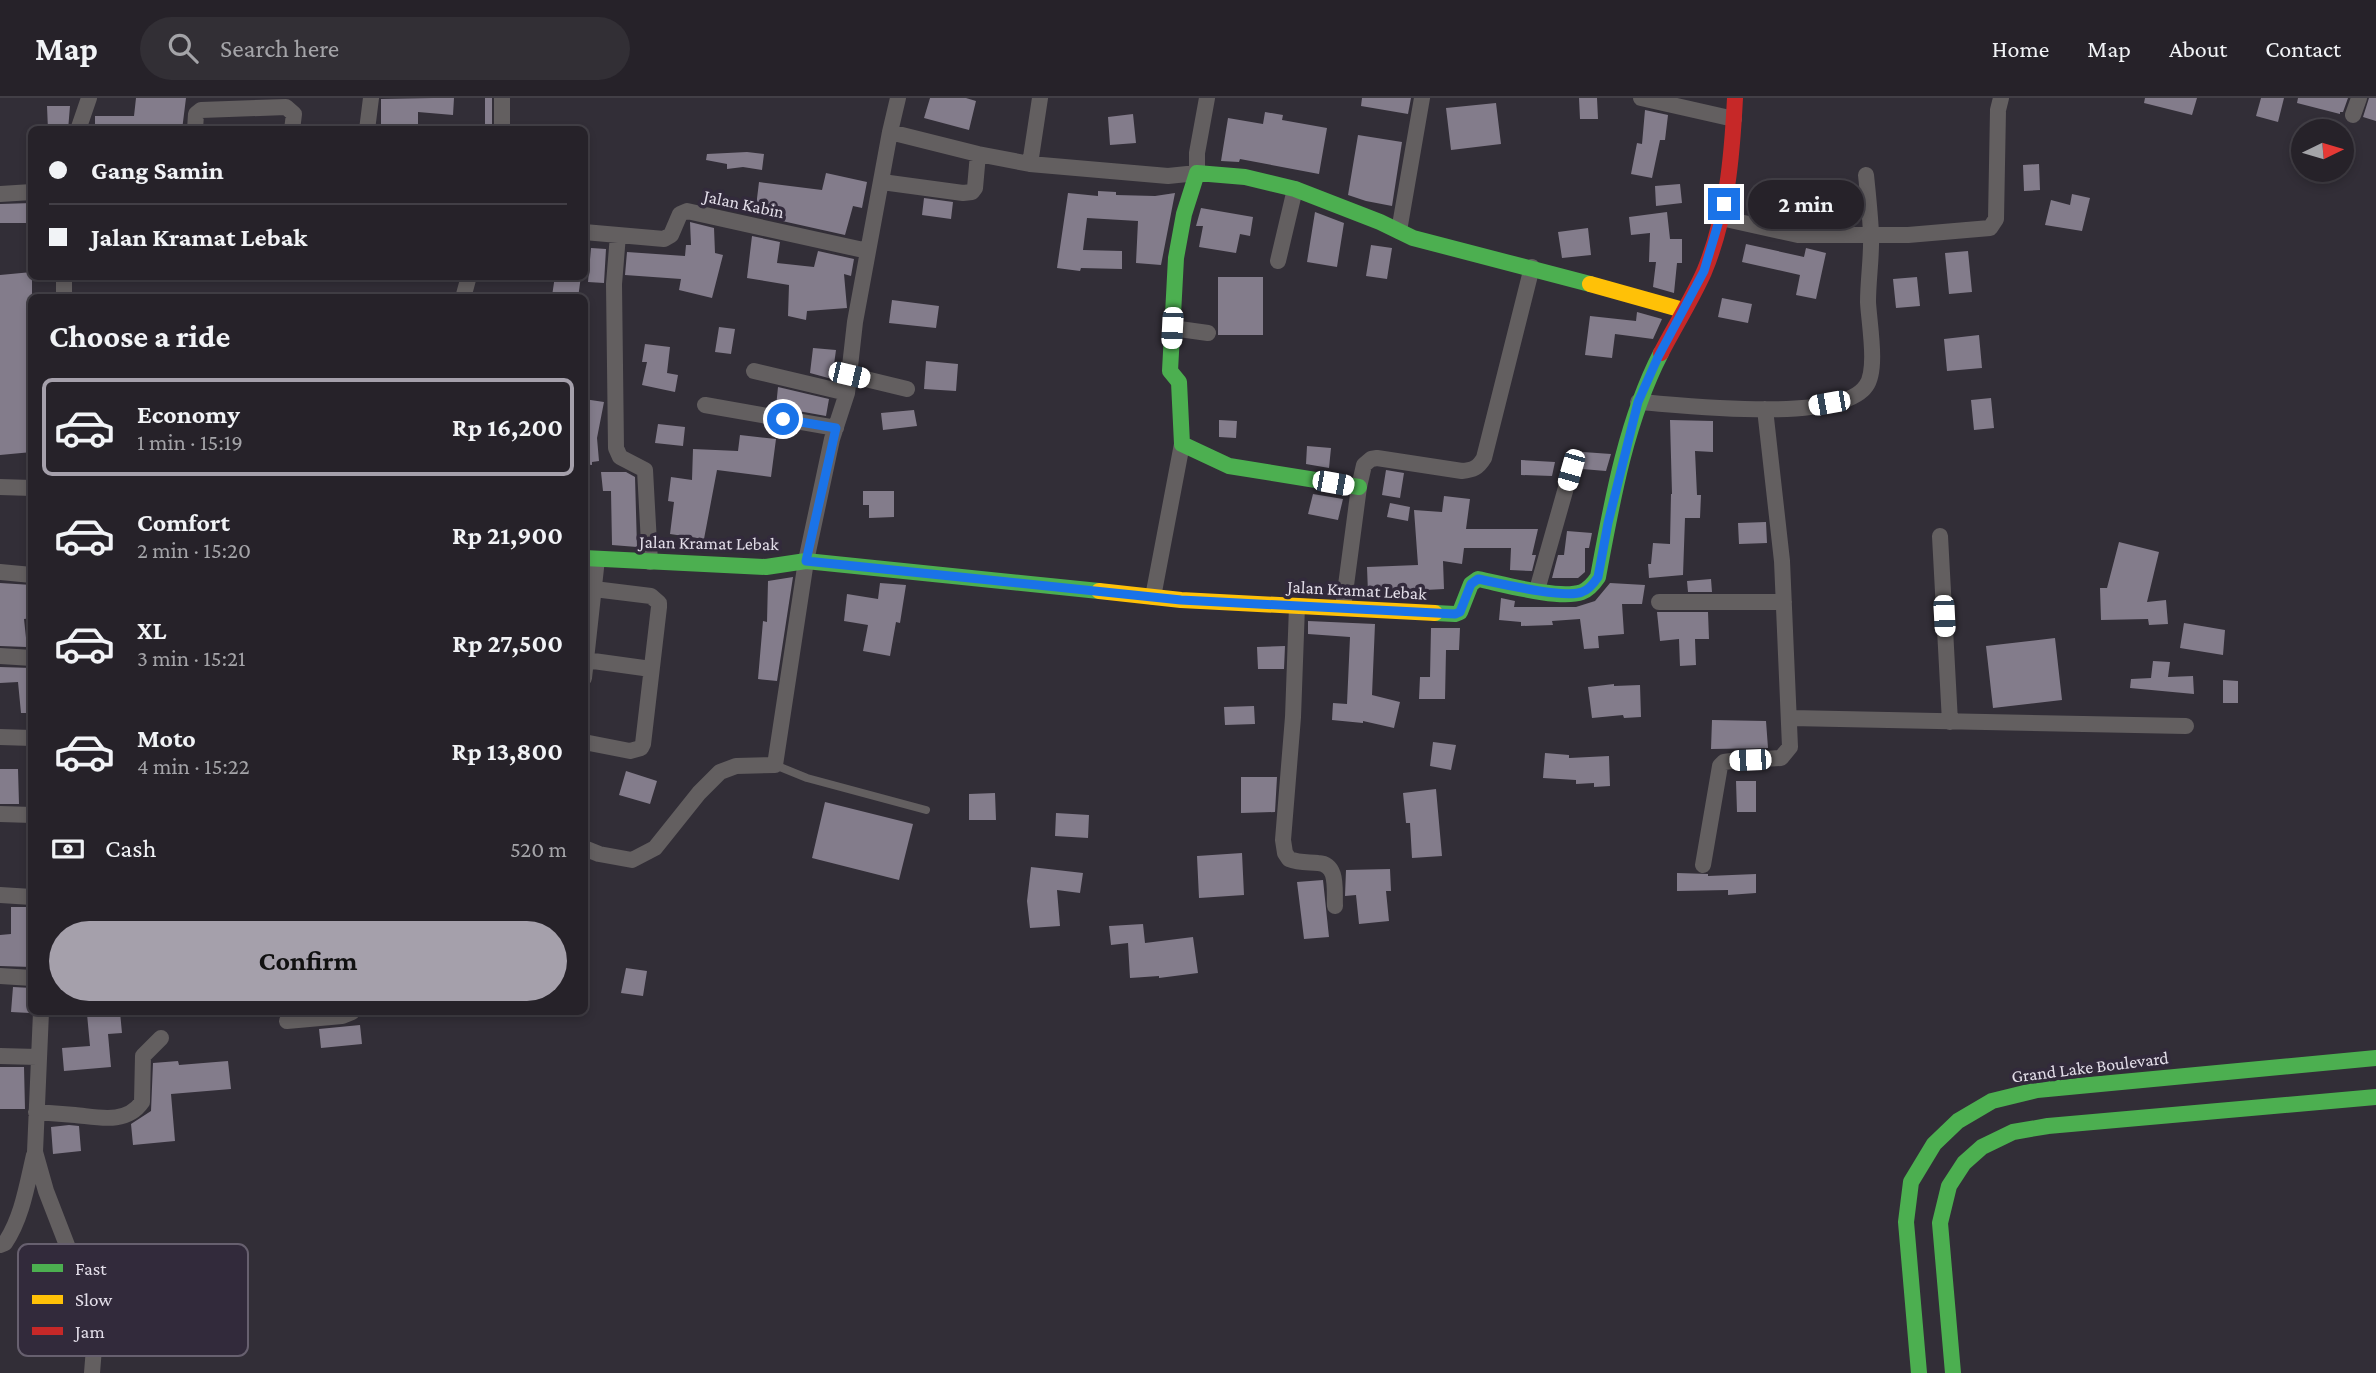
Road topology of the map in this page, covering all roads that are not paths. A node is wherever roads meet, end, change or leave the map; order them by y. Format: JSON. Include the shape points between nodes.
{"nodes":[{"id":1,"x":89,"y":98,"type":"edge"},
{"id":2,"x":371,"y":98,"type":"edge"},
{"id":3,"x":502,"y":98,"type":"edge"},
{"id":4,"x":898,"y":98,"type":"edge"},
{"id":5,"x":1040,"y":98,"type":"edge"},
{"id":6,"x":1207,"y":98,"type":"edge"},
{"id":7,"x":1422,"y":98,"type":"edge"},
{"id":8,"x":1641,"y":98,"type":"edge"},
{"id":9,"x":1735,"y":98,"type":"edge"},
{"id":10,"x":2001,"y":98,"type":"edge"},
{"id":11,"x":2359,"y":98,"type":"edge"},
{"id":12,"x":2353,"y":115,"type":"dead end"},
{"id":13,"x":1734,"y":119,"type":"junction"},
{"id":14,"x":79,"y":126,"type":"edge"},
{"id":15,"x":195,"y":126,"type":"edge"},
{"id":16,"x":292,"y":126,"type":"edge"},
{"id":17,"x":368,"y":126,"type":"edge"},
{"id":18,"x":502,"y":126,"type":"edge"},
{"id":19,"x":890,"y":132,"type":"junction"},
{"id":20,"x":978,"y":154,"type":"junction"},
{"id":21,"x":1030,"y":164,"type":"junction"},
{"id":22,"x":1197,"y":173,"type":"junction"},
{"id":23,"x":1867,"y":175,"type":"dead end"},
{"id":24,"x":882,"y":182,"type":"junction"},
{"id":25,"x":1295,"y":189,"type":"junction"},
{"id":26,"x":28,"y":192,"type":"edge"},
{"id":27,"x":0,"y":194,"type":"edge"},
{"id":28,"x":1721,"y":218,"type":"junction"},
{"id":29,"x":588,"y":232,"type":"edge"},
{"id":30,"x":1399,"y":232,"type":"junction"},
{"id":31,"x":1871,"y":234,"type":"junction"},
{"id":32,"x":618,"y":235,"type":"junction"},
{"id":33,"x":868,"y":251,"type":"junction"},
{"id":34,"x":1278,"y":261,"type":"dead end"},
{"id":35,"x":1532,"y":267,"type":"junction"},
{"id":36,"x":1683,"y":310,"type":"junction"},
{"id":37,"x":1172,"y":328,"type":"junction"},
{"id":38,"x":1208,"y":334,"type":"dead end"},
{"id":39,"x":754,"y":371,"type":"dead end"},
{"id":40,"x":849,"y":375,"type":"junction"},
{"id":41,"x":907,"y":388,"type":"dead end"},
{"id":42,"x":847,"y":393,"type":"junction"},
{"id":43,"x":1638,"y":402,"type":"junction"},
{"id":44,"x":705,"y":405,"type":"dead end"},
{"id":45,"x":1765,"y":410,"type":"junction"},
{"id":46,"x":836,"y":428,"type":"junction"},
{"id":47,"x":1182,"y":444,"type":"junction"},
{"id":48,"x":1571,"y":470,"type":"dead end"},
{"id":49,"x":0,"y":487,"type":"edge"},
{"id":50,"x":1359,"y":487,"type":"junction"},
{"id":51,"x":28,"y":488,"type":"edge"},
{"id":52,"x":1940,"y":536,"type":"dead end"},
{"id":53,"x":591,"y":558,"type":"edge"},
{"id":54,"x":806,"y":561,"type":"junction"},
{"id":55,"x":650,"y":562,"type":"junction"},
{"id":56,"x":0,"y":572,"type":"edge"},
{"id":57,"x":28,"y":575,"type":"edge"},
{"id":58,"x":594,"y":589,"type":"junction"},
{"id":59,"x":1537,"y":590,"type":"junction"},
{"id":60,"x":1153,"y":597,"type":"junction"},
{"id":61,"x":1659,"y":602,"type":"dead end"},
{"id":62,"x":1784,"y":602,"type":"junction"},
{"id":63,"x":1297,"y":606,"type":"junction"},
{"id":64,"x":1343,"y":608,"type":"junction"},
{"id":65,"x":588,"y":642,"type":"edge"},
{"id":66,"x":0,"y":656,"type":"edge"},
{"id":67,"x":28,"y":658,"type":"edge"},
{"id":68,"x":588,"y":660,"type":"edge"},
{"id":69,"x":651,"y":669,"type":"junction"},
{"id":70,"x":1791,"y":718,"type":"junction"},
{"id":71,"x":1950,"y":722,"type":"junction"},
{"id":72,"x":2186,"y":726,"type":"dead end"},
{"id":73,"x":0,"y":737,"type":"edge"},
{"id":74,"x":28,"y":738,"type":"edge"},
{"id":75,"x":588,"y":743,"type":"edge"},
{"id":76,"x":775,"y":765,"type":"junction"},
{"id":77,"x":926,"y":810,"type":"dead end"},
{"id":78,"x":0,"y":814,"type":"edge"},
{"id":79,"x":28,"y":816,"type":"edge"},
{"id":80,"x":588,"y":850,"type":"edge"},
{"id":81,"x":1703,"y":865,"type":"dead end"},
{"id":82,"x":0,"y":895,"type":"edge"},
{"id":83,"x":28,"y":897,"type":"edge"},
{"id":84,"x":1335,"y":906,"type":"dead end"},
{"id":85,"x":0,"y":976,"type":"edge"},
{"id":86,"x":28,"y":978,"type":"edge"},
{"id":87,"x":41,"y":1015,"type":"edge"},
{"id":88,"x":344,"y":1015,"type":"edge"},
{"id":89,"x":287,"y":1021,"type":"dead end"},
{"id":90,"x":161,"y":1038,"type":"dead end"},
{"id":91,"x":0,"y":1056,"type":"edge"},
{"id":92,"x":37,"y":1057,"type":"junction"},
{"id":93,"x":2376,"y":1058,"type":"edge"},
{"id":94,"x":2216,"y":1091,"type":"junction"},
{"id":95,"x":2376,"y":1097,"type":"edge"},
{"id":96,"x":36,"y":1112,"type":"junction"},
{"id":97,"x":35,"y":1153,"type":"junction"},
{"id":98,"x":67,"y":1244,"type":"edge"},
{"id":99,"x":0,"y":1245,"type":"edge"},
{"id":100,"x":1919,"y":1373,"type":"edge"},
{"id":101,"x":1954,"y":1373,"type":"edge"}],
"edges":[{"from":1,"to":14,"type":"street"},
{"from":2,"to":17,"type":"street"},
{"from":3,"to":18,"type":"street"},
{"from":4,"to":19,"type":"street"},
{"from":5,"to":21,"type":"street"},
{"from":6,"to":22,"type":"street"},
{"from":7,"to":30,"type":"street"},
{"from":8,"to":13,"type":"street"},
{"from":9,"to":13,"type":"street","name":"Jalan Kramat Lebak"},
{"from":10,"to":31,"type":"street","via":[[1995,224],[1908,235]]},
{"from":11,"to":12,"type":"street"},
{"from":13,"to":28,"type":"street","name":"Jalan Kramat Lebak"},
{"from":15,"to":16,"type":"street","via":[[201,110],[286,107],[294,114]]},
{"from":19,"to":20,"type":"street"},
{"from":19,"to":24,"type":"street"},
{"from":20,"to":21,"type":"street"},
{"from":20,"to":24,"type":"street","via":[[972,192]]},
{"from":21,"to":22,"type":"street","via":[[1168,176]]},
{"from":22,"to":25,"type":"street","via":[[1245,177]]},
{"from":22,"to":37,"type":"street","via":[[1180,238]]},
{"from":23,"to":31,"type":"street"},
{"from":24,"to":33,"type":"street"},
{"from":25,"to":30,"type":"street"},
{"from":25,"to":34,"type":"street"},
{"from":26,"to":27,"type":"street"},
{"from":28,"to":31,"type":"street","via":[[1798,235]]},
{"from":28,"to":36,"type":"street","name":"Jalan Kramat Lebak","via":[[1704,271]]},
{"from":29,"to":32,"type":"street","name":"Jalan Kabin"},
{"from":30,"to":35,"type":"street","via":[[1445,248]]},
{"from":31,"to":45,"type":"street","via":[[1867,386],[1849,399]]},
{"from":32,"to":33,"type":"street","name":"Jalan Kabin","via":[[664,239],[671,235],[680,214],[687,211]]},
{"from":32,"to":55,"type":"street","via":[[614,284],[616,448],[620,457],[645,470]]},
{"from":33,"to":40,"type":"street"},
{"from":35,"to":36,"type":"street"},
{"from":35,"to":50,"type":"street","via":[[1479,466],[1462,471],[1371,459],[1364,465]]},
{"from":36,"to":43,"type":"street","name":"Jalan Kramat Lebak"},
{"from":37,"to":38,"type":"street"},
{"from":37,"to":47,"type":"street","via":[[1170,371],[1179,382]]},
{"from":39,"to":42,"type":"street"},
{"from":40,"to":41,"type":"street"},
{"from":40,"to":42,"type":"street"},
{"from":42,"to":46,"type":"street"},
{"from":43,"to":45,"type":"street"},
{"from":43,"to":59,"type":"street","name":"Jalan Kramat Lebak","via":[[1598,577],[1582,592]]},
{"from":44,"to":46,"type":"street"},
{"from":45,"to":62,"type":"street"},
{"from":46,"to":54,"type":"street"},
{"from":47,"to":50,"type":"street","via":[[1229,466]]},
{"from":47,"to":60,"type":"street"},
{"from":48,"to":59,"type":"street"},
{"from":49,"to":51,"type":"street"},
{"from":50,"to":64,"type":"street"},
{"from":52,"to":71,"type":"street"},
{"from":53,"to":55,"type":"street","name":"Jalan Kramat Lebak"},
{"from":53,"to":58,"type":"street"},
{"from":54,"to":55,"type":"street","name":"Jalan Kramat Lebak","via":[[766,567]]},
{"from":54,"to":60,"type":"street","name":"Jalan Kramat Lebak"},
{"from":54,"to":76,"type":"street"},
{"from":56,"to":57,"type":"street"},
{"from":58,"to":65,"type":"street"},
{"from":58,"to":69,"type":"street","via":[[651,596],[659,603]]},
{"from":59,"to":64,"type":"street","name":"Jalan Kramat Lebak","via":[[1478,579],[1471,584],[1458,614]]},
{"from":60,"to":63,"type":"street","name":"Jalan Kramat Lebak"},
{"from":61,"to":62,"type":"street"},
{"from":62,"to":70,"type":"street"},
{"from":63,"to":64,"type":"street","name":"Jalan Kramat Lebak"},
{"from":63,"to":84,"type":"street","via":[[1283,840],[1289,859],[1330,867]]},
{"from":66,"to":67,"type":"street"},
{"from":68,"to":69,"type":"street"},
{"from":69,"to":75,"type":"street","via":[[640,748],[630,751]]},
{"from":70,"to":71,"type":"street"},
{"from":70,"to":81,"type":"street","via":[[1790,747],[1781,758],[1731,761],[1720,766]]},
{"from":71,"to":72,"type":"street"},
{"from":73,"to":74,"type":"street"},
{"from":76,"to":77,"type":"lane"},
{"from":76,"to":80,"type":"street","via":[[736,766],[720,772],[655,848],[632,860]]},
{"from":78,"to":79,"type":"street"},
{"from":82,"to":83,"type":"street"},
{"from":85,"to":86,"type":"street"},
{"from":87,"to":92,"type":"street"},
{"from":88,"to":89,"type":"street"},
{"from":90,"to":96,"type":"street","via":[[143,1056],[142,1098],[137,1108],[105,1119]]},
{"from":91,"to":92,"type":"street"},
{"from":92,"to":96,"type":"street"},
{"from":93,"to":94,"type":"street","name":"Grand Lake Boulevard"},
{"from":94,"to":95,"type":"street","name":"Grand Lake Boulevard"},
{"from":94,"to":100,"type":"street","name":"Grand Lake Boulevard","via":[[2037,1090],[1992,1101],[1958,1121],[1934,1144],[1911,1182],[1906,1222]]},
{"from":94,"to":101,"type":"street","name":"Grand Lake Boulevard","via":[[2014,1132],[1982,1147],[1964,1163],[1949,1186],[1940,1223]]},
{"from":96,"to":97,"type":"street"},
{"from":97,"to":98,"type":"street"},
{"from":97,"to":99,"type":"street","via":[[18,1218]]}]}
